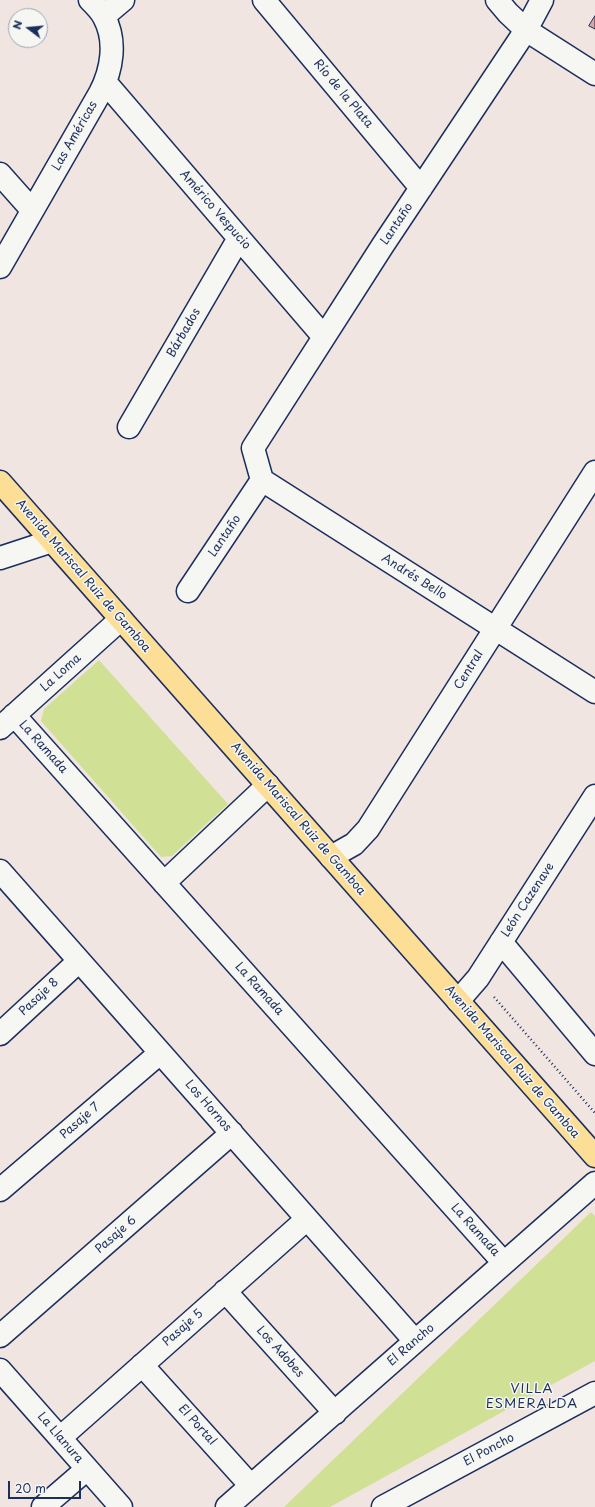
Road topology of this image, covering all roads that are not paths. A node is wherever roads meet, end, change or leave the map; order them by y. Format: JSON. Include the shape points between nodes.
{"nodes":[{"id":1,"x":124,"y":0,"type":"edge"},
{"id":2,"x":264,"y":0,"type":"edge"},
{"id":3,"x":498,"y":0,"type":"edge"},
{"id":4,"x":542,"y":0,"type":"edge"},
{"id":5,"x":97,"y":8,"type":"edge"},
{"id":6,"x":526,"y":30,"type":"junction"},
{"id":7,"x":595,"y":74,"type":"edge"},
{"id":8,"x":106,"y":82,"type":"junction"},
{"id":9,"x":0,"y":174,"type":"edge"},
{"id":10,"x":421,"y":188,"type":"junction"},
{"id":11,"x":32,"y":210,"type":"junction"},
{"id":12,"x":239,"y":238,"type":"junction"},
{"id":13,"x":0,"y":267,"type":"edge"},
{"id":14,"x":324,"y":337,"type":"junction"},
{"id":15,"x":129,"y":427,"type":"dead end"},
{"id":16,"x":595,"y":472,"type":"edge"},
{"id":17,"x":262,"y":480,"type":"junction"},
{"id":18,"x":0,"y":482,"type":"edge"},
{"id":19,"x":52,"y":541,"type":"junction"},
{"id":20,"x":0,"y":558,"type":"edge"},
{"id":21,"x":188,"y":591,"type":"dead end"},
{"id":22,"x":121,"y":619,"type":"junction"},
{"id":23,"x":495,"y":628,"type":"junction"},
{"id":24,"x":595,"y":692,"type":"edge"},
{"id":25,"x":7,"y":721,"type":"edge"},
{"id":26,"x":268,"y":785,"type":"junction"},
{"id":27,"x":595,"y":796,"type":"edge"},
{"id":28,"x":331,"y":857,"type":"junction"},
{"id":29,"x":3,"y":882,"type":"edge"},
{"id":30,"x":164,"y":883,"type":"junction"},
{"id":31,"x":501,"y":942,"type":"junction"},
{"id":32,"x":79,"y":961,"type":"junction"},
{"id":33,"x":458,"y":1002,"type":"junction"},
{"id":34,"x":0,"y":1034,"type":"edge"},
{"id":35,"x":160,"y":1052,"type":"junction"},
{"id":36,"x":595,"y":1054,"type":"edge"},
{"id":37,"x":232,"y":1134,"type":"junction"},
{"id":38,"x":595,"y":1156,"type":"edge"},
{"id":39,"x":595,"y":1183,"type":"edge"},
{"id":40,"x":0,"y":1190,"type":"edge"},
{"id":41,"x":307,"y":1218,"type":"junction"},
{"id":42,"x":504,"y":1263,"type":"junction"},
{"id":43,"x":225,"y":1291,"type":"junction"},
{"id":44,"x":0,"y":1336,"type":"edge"},
{"id":45,"x":415,"y":1341,"type":"junction"},
{"id":46,"x":142,"y":1364,"type":"junction"},
{"id":47,"x":0,"y":1370,"type":"edge"},
{"id":48,"x":595,"y":1393,"type":"edge"},
{"id":49,"x":335,"y":1412,"type":"junction"},
{"id":50,"x":60,"y":1438,"type":"junction"},
{"id":51,"x":87,"y":1469,"type":"junction"},
{"id":52,"x":251,"y":1486,"type":"junction"},
{"id":53,"x":43,"y":1507,"type":"edge"},
{"id":54,"x":121,"y":1507,"type":"edge"},
{"id":55,"x":227,"y":1507,"type":"edge"},
{"id":56,"x":383,"y":1507,"type":"edge"}],
"edges":[{"from":1,"to":5,"type":"street"},
{"from":2,"to":10,"type":"street","name":"Río de la Plata"},
{"from":3,"to":6,"type":"street"},
{"from":4,"to":6,"type":"street","name":"Lantaño"},
{"from":5,"to":8,"type":"street","name":"Las Américas","via":[[111,42],[112,55]]},
{"from":6,"to":7,"type":"street"},
{"from":6,"to":10,"type":"street","name":"Lantaño"},
{"from":8,"to":11,"type":"street","name":"Las Américas"},
{"from":8,"to":12,"type":"street","name":"Américo Vespucio"},
{"from":9,"to":11,"type":"street"},
{"from":10,"to":14,"type":"street","name":"Lantaño"},
{"from":11,"to":13,"type":"street","name":"Las Américas"},
{"from":12,"to":14,"type":"street","name":"Américo Vespucio"},
{"from":12,"to":15,"type":"street","name":"Bárbados"},
{"from":14,"to":17,"type":"street","name":"Lantaño","via":[[252,448]]},
{"from":16,"to":23,"type":"street","name":"Central"},
{"from":17,"to":21,"type":"street","name":"Lantaño"},
{"from":17,"to":23,"type":"street","name":"Andrés Bello"},
{"from":18,"to":19,"type":"main road","name":"Avenida Mariscal Ruiz de Gamboa"},
{"from":19,"to":20,"type":"street"},
{"from":19,"to":22,"type":"main road","name":"Avenida Mariscal Ruiz de Gamboa"},
{"from":22,"to":25,"type":"street","name":"La Loma"},
{"from":22,"to":26,"type":"main road","name":"Avenida Mariscal Ruiz de Gamboa"},
{"from":23,"to":24,"type":"street","name":"Andrés Bello"},
{"from":23,"to":28,"type":"street","name":"Central","via":[[368,829],[354,844]]},
{"from":25,"to":30,"type":"street","name":"La Ramada"},
{"from":26,"to":28,"type":"main road","name":"Avenida Mariscal Ruiz de Gamboa"},
{"from":26,"to":30,"type":"street"},
{"from":27,"to":31,"type":"street","name":"León Cazenave"},
{"from":28,"to":33,"type":"main road","name":"Avenida Mariscal Ruiz de Gamboa"},
{"from":29,"to":32,"type":"street","name":"Los Hornos"},
{"from":30,"to":42,"type":"street","name":"La Ramada"},
{"from":31,"to":33,"type":"street","name":"León Cazenave","via":[[478,978]]},
{"from":31,"to":36,"type":"street"},
{"from":32,"to":34,"type":"street","name":"Pasaje 8"},
{"from":32,"to":35,"type":"street","name":"Los Hornos"},
{"from":33,"to":38,"type":"main road","name":"Avenida Mariscal Ruiz de Gamboa"},
{"from":35,"to":37,"type":"street","name":"Los Hornos"},
{"from":35,"to":40,"type":"street","name":"Pasaje 7"},
{"from":37,"to":41,"type":"street","name":"Los Hornos"},
{"from":37,"to":44,"type":"street","name":"Pasaje 6"},
{"from":39,"to":42,"type":"street","name":"El Rancho"},
{"from":41,"to":43,"type":"street","name":"Pasaje 5"},
{"from":41,"to":45,"type":"street","name":"Los Hornos"},
{"from":42,"to":45,"type":"street","name":"El Rancho"},
{"from":43,"to":46,"type":"street","name":"Pasaje 5"},
{"from":43,"to":49,"type":"street","name":"Los Adobes"},
{"from":45,"to":49,"type":"street","name":"El Rancho"},
{"from":46,"to":50,"type":"street","name":"Pasaje 5"},
{"from":46,"to":52,"type":"street","name":"El Portal"},
{"from":47,"to":50,"type":"street","name":"La Llanura"},
{"from":48,"to":56,"type":"street","name":"El Poncho"},
{"from":49,"to":52,"type":"street","name":"El Rancho"},
{"from":50,"to":51,"type":"street","name":"La Llanura"},
{"from":51,"to":53,"type":"street"},
{"from":51,"to":54,"type":"street","name":"La Llanura"},
{"from":52,"to":55,"type":"street","name":"El Rancho"}]}
